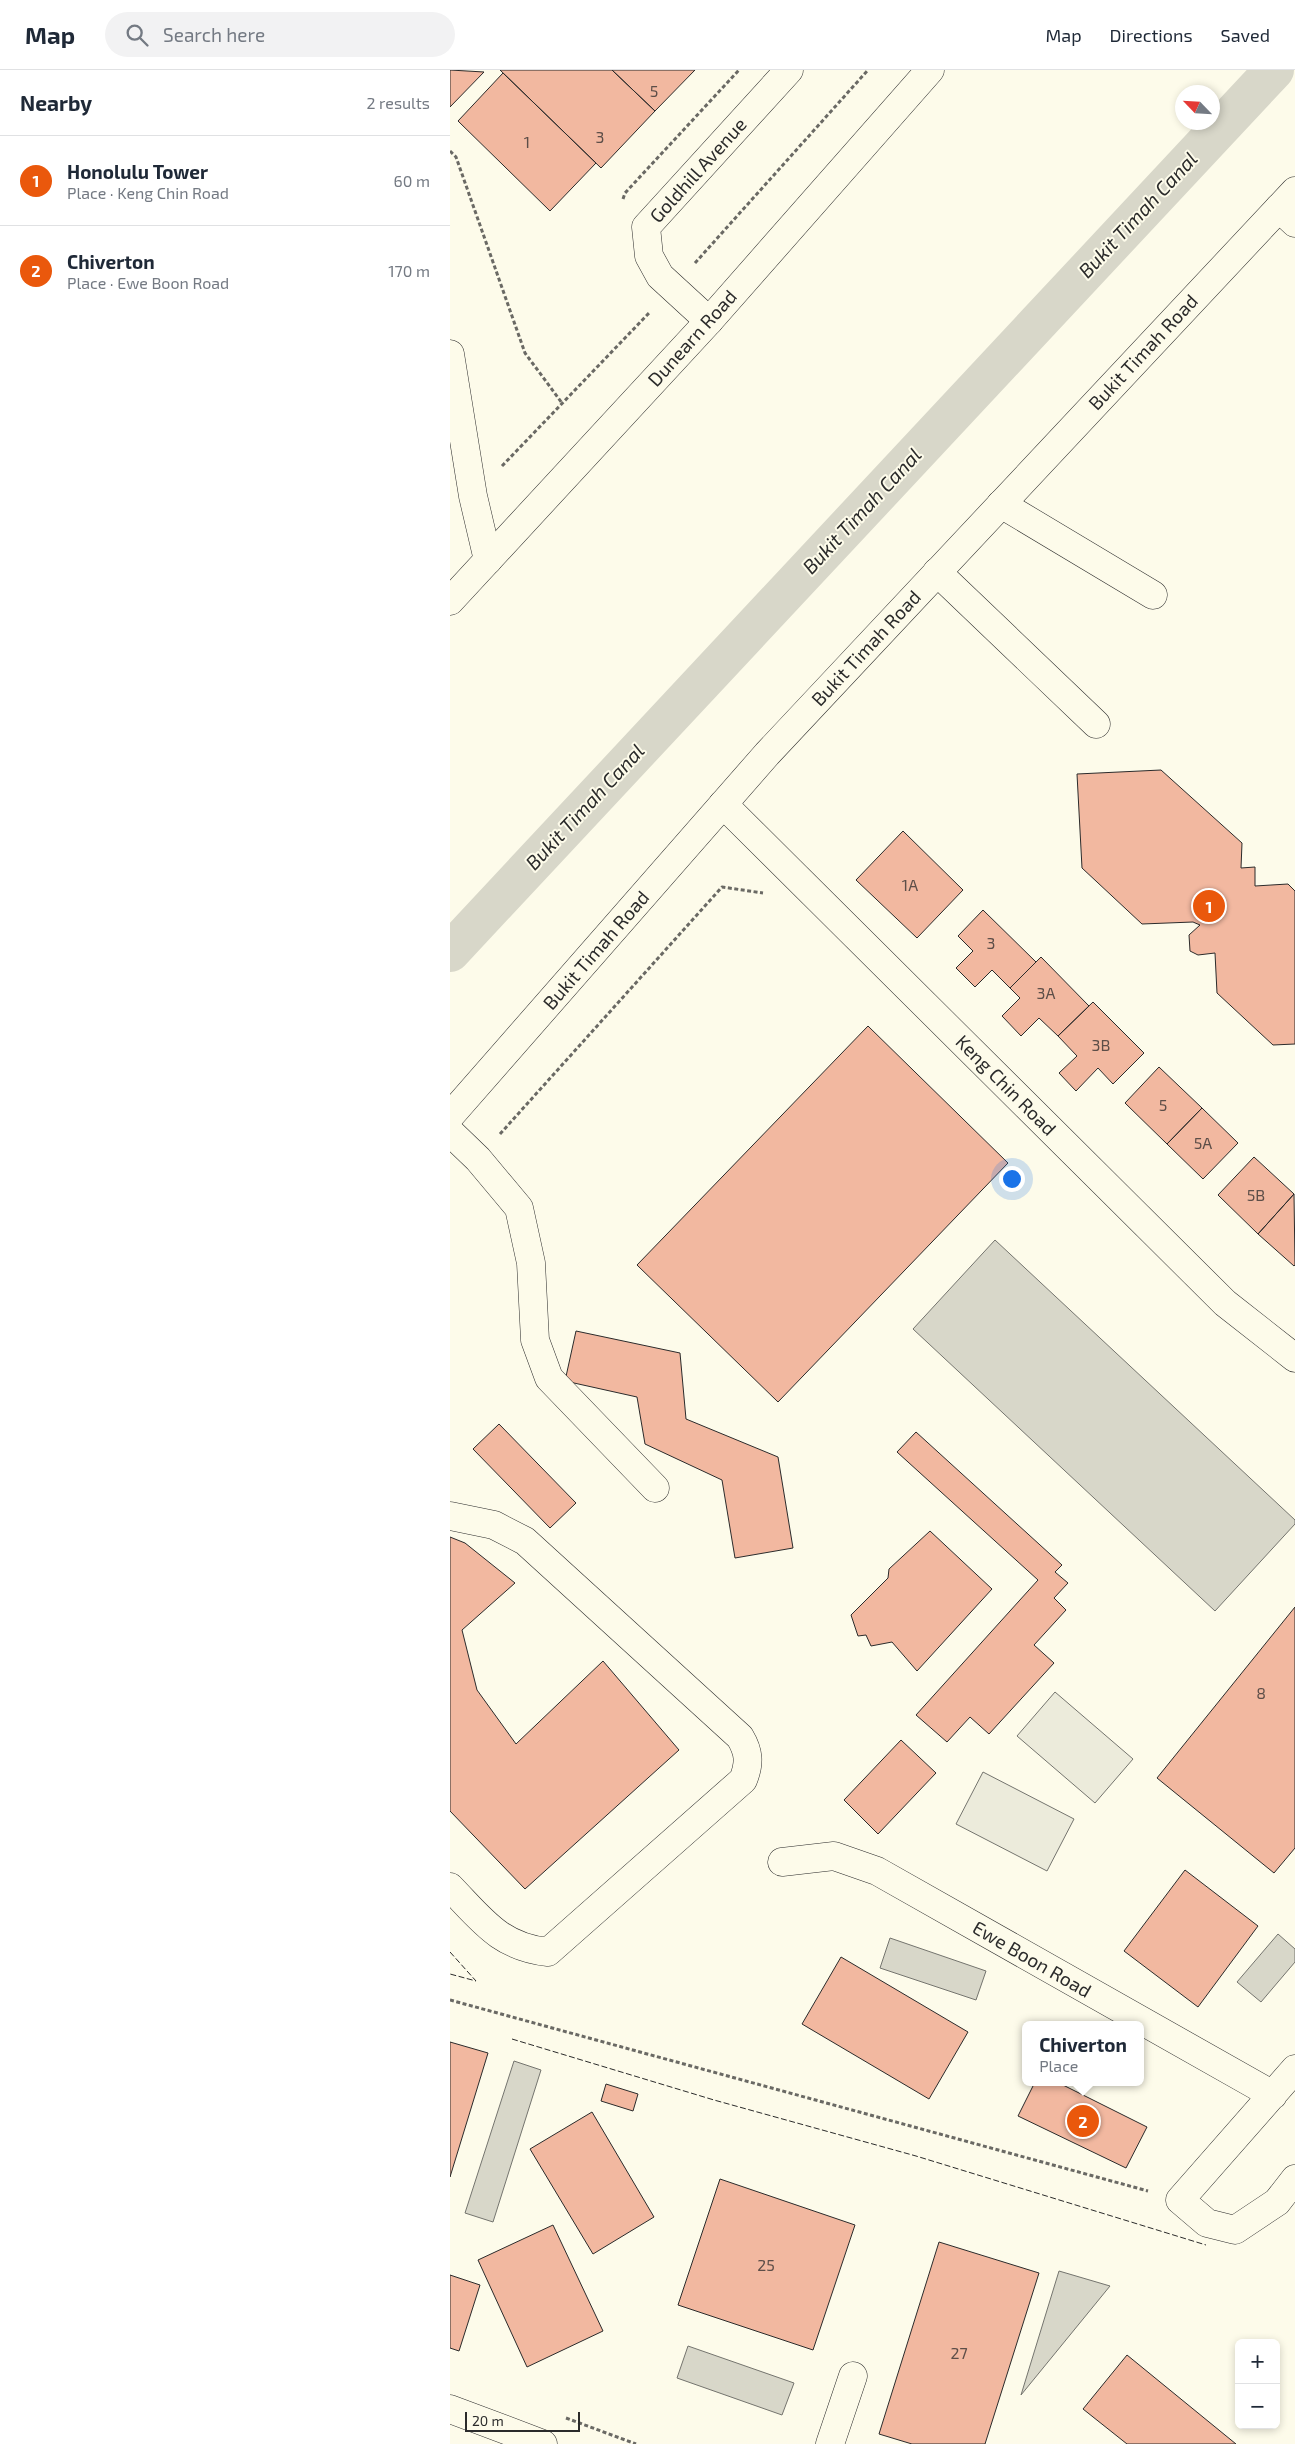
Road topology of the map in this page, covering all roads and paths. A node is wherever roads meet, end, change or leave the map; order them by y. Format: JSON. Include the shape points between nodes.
{"nodes":[{"id":1,"x":789,"y":70,"type":"edge"},
{"id":2,"x":930,"y":70,"type":"edge"},
{"id":3,"x":450,"y":151,"type":"edge"},
{"id":4,"x":1290,"y":207,"type":"edge"},
{"id":5,"x":709,"y":320,"type":"junction"},
{"id":6,"x":450,"y":354,"type":"edge"},
{"id":7,"x":562,"y":403,"type":"dead end"},
{"id":8,"x":1001,"y":504,"type":"junction"},
{"id":9,"x":488,"y":560,"type":"junction"},
{"id":10,"x":937,"y":572,"type":"junction"},
{"id":11,"x":1153,"y":595,"type":"dead end"},
{"id":12,"x":450,"y":600,"type":"edge"},
{"id":13,"x":1096,"y":724,"type":"dead end"},
{"id":14,"x":723,"y":804,"type":"junction"},
{"id":15,"x":765,"y":893,"type":"dead end"},
{"id":16,"x":454,"y":1108,"type":"edge"},
{"id":17,"x":450,"y":1132,"type":"edge"},
{"id":18,"x":478,"y":1159,"type":"junction"},
{"id":19,"x":1295,"y":1358,"type":"edge"},
{"id":20,"x":655,"y":1488,"type":"dead end"},
{"id":21,"x":450,"y":1516,"type":"edge"},
{"id":22,"x":782,"y":1862,"type":"dead end"},
{"id":23,"x":450,"y":1887,"type":"edge"},
{"id":24,"x":450,"y":2000,"type":"edge"},
{"id":25,"x":1142,"y":2021,"type":"edge"},
{"id":26,"x":1144,"y":2022,"type":"edge"},
{"id":27,"x":1295,"y":2069,"type":"edge"},
{"id":28,"x":1273,"y":2095,"type":"junction"},
{"id":29,"x":1295,"y":2179,"type":"edge"},
{"id":30,"x":1180,"y":2200,"type":"junction"},
{"id":31,"x":852,"y":2376,"type":"dead end"},
{"id":32,"x":450,"y":2409,"type":"edge"},
{"id":33,"x":543,"y":2444,"type":"edge"},
{"id":34,"x":830,"y":2444,"type":"edge"}],
"edges":[{"from":1,"to":5,"type":"main road","name":"Goldhill Avenue","via":[[646,227],[649,256],[660,276]]},
{"from":2,"to":5,"type":"main road","name":"Dunearn Road"},
{"from":3,"to":7,"type":"path","via":[[456,156],[525,353]]},
{"from":4,"to":8,"type":"main road","name":"Bukit Timah Road"},
{"from":5,"to":9,"type":"main road","name":"Dunearn Road"},
{"from":6,"to":9,"type":"main road","via":[[473,496]]},
{"from":8,"to":10,"type":"main road","name":"Bukit Timah Road"},
{"from":8,"to":11,"type":"main road"},
{"from":9,"to":12,"type":"main road","name":"Dunearn Road"},
{"from":10,"to":13,"type":"main road"},
{"from":10,"to":14,"type":"main road","name":"Bukit Timah Road"},
{"from":14,"to":16,"type":"main road","name":"Bukit Timah Road"},
{"from":14,"to":19,"type":"main road","name":"Keng Chin Road","via":[[1225,1302]]},
{"from":15,"to":18,"type":"path","via":[[722,887]]},
{"from":17,"to":18,"type":"main road"},
{"from":18,"to":20,"type":"main road","via":[[519,1208],[531,1263],[535,1340],[549,1378]]},
{"from":21,"to":23,"type":"main road","via":[[494,1525],[525,1541],[740,1737],[748,1758],[743,1780],[548,1952],[528,1950],[510,1943],[494,1932]]},
{"from":22,"to":25,"type":"main road","name":"Ewe Boon Road","via":[[834,1856],[877,1871]]},
{"from":24,"to":30,"type":"path"},
{"from":26,"to":28,"type":"main road","name":"Ewe Boon Road"},
{"from":27,"to":28,"type":"main road"},
{"from":28,"to":30,"type":"main road"},
{"from":29,"to":30,"type":"main road","via":[[1277,2202],[1234,2230],[1207,2223]]},
{"from":31,"to":34,"type":"main road"},
{"from":32,"to":33,"type":"main road"}]}
